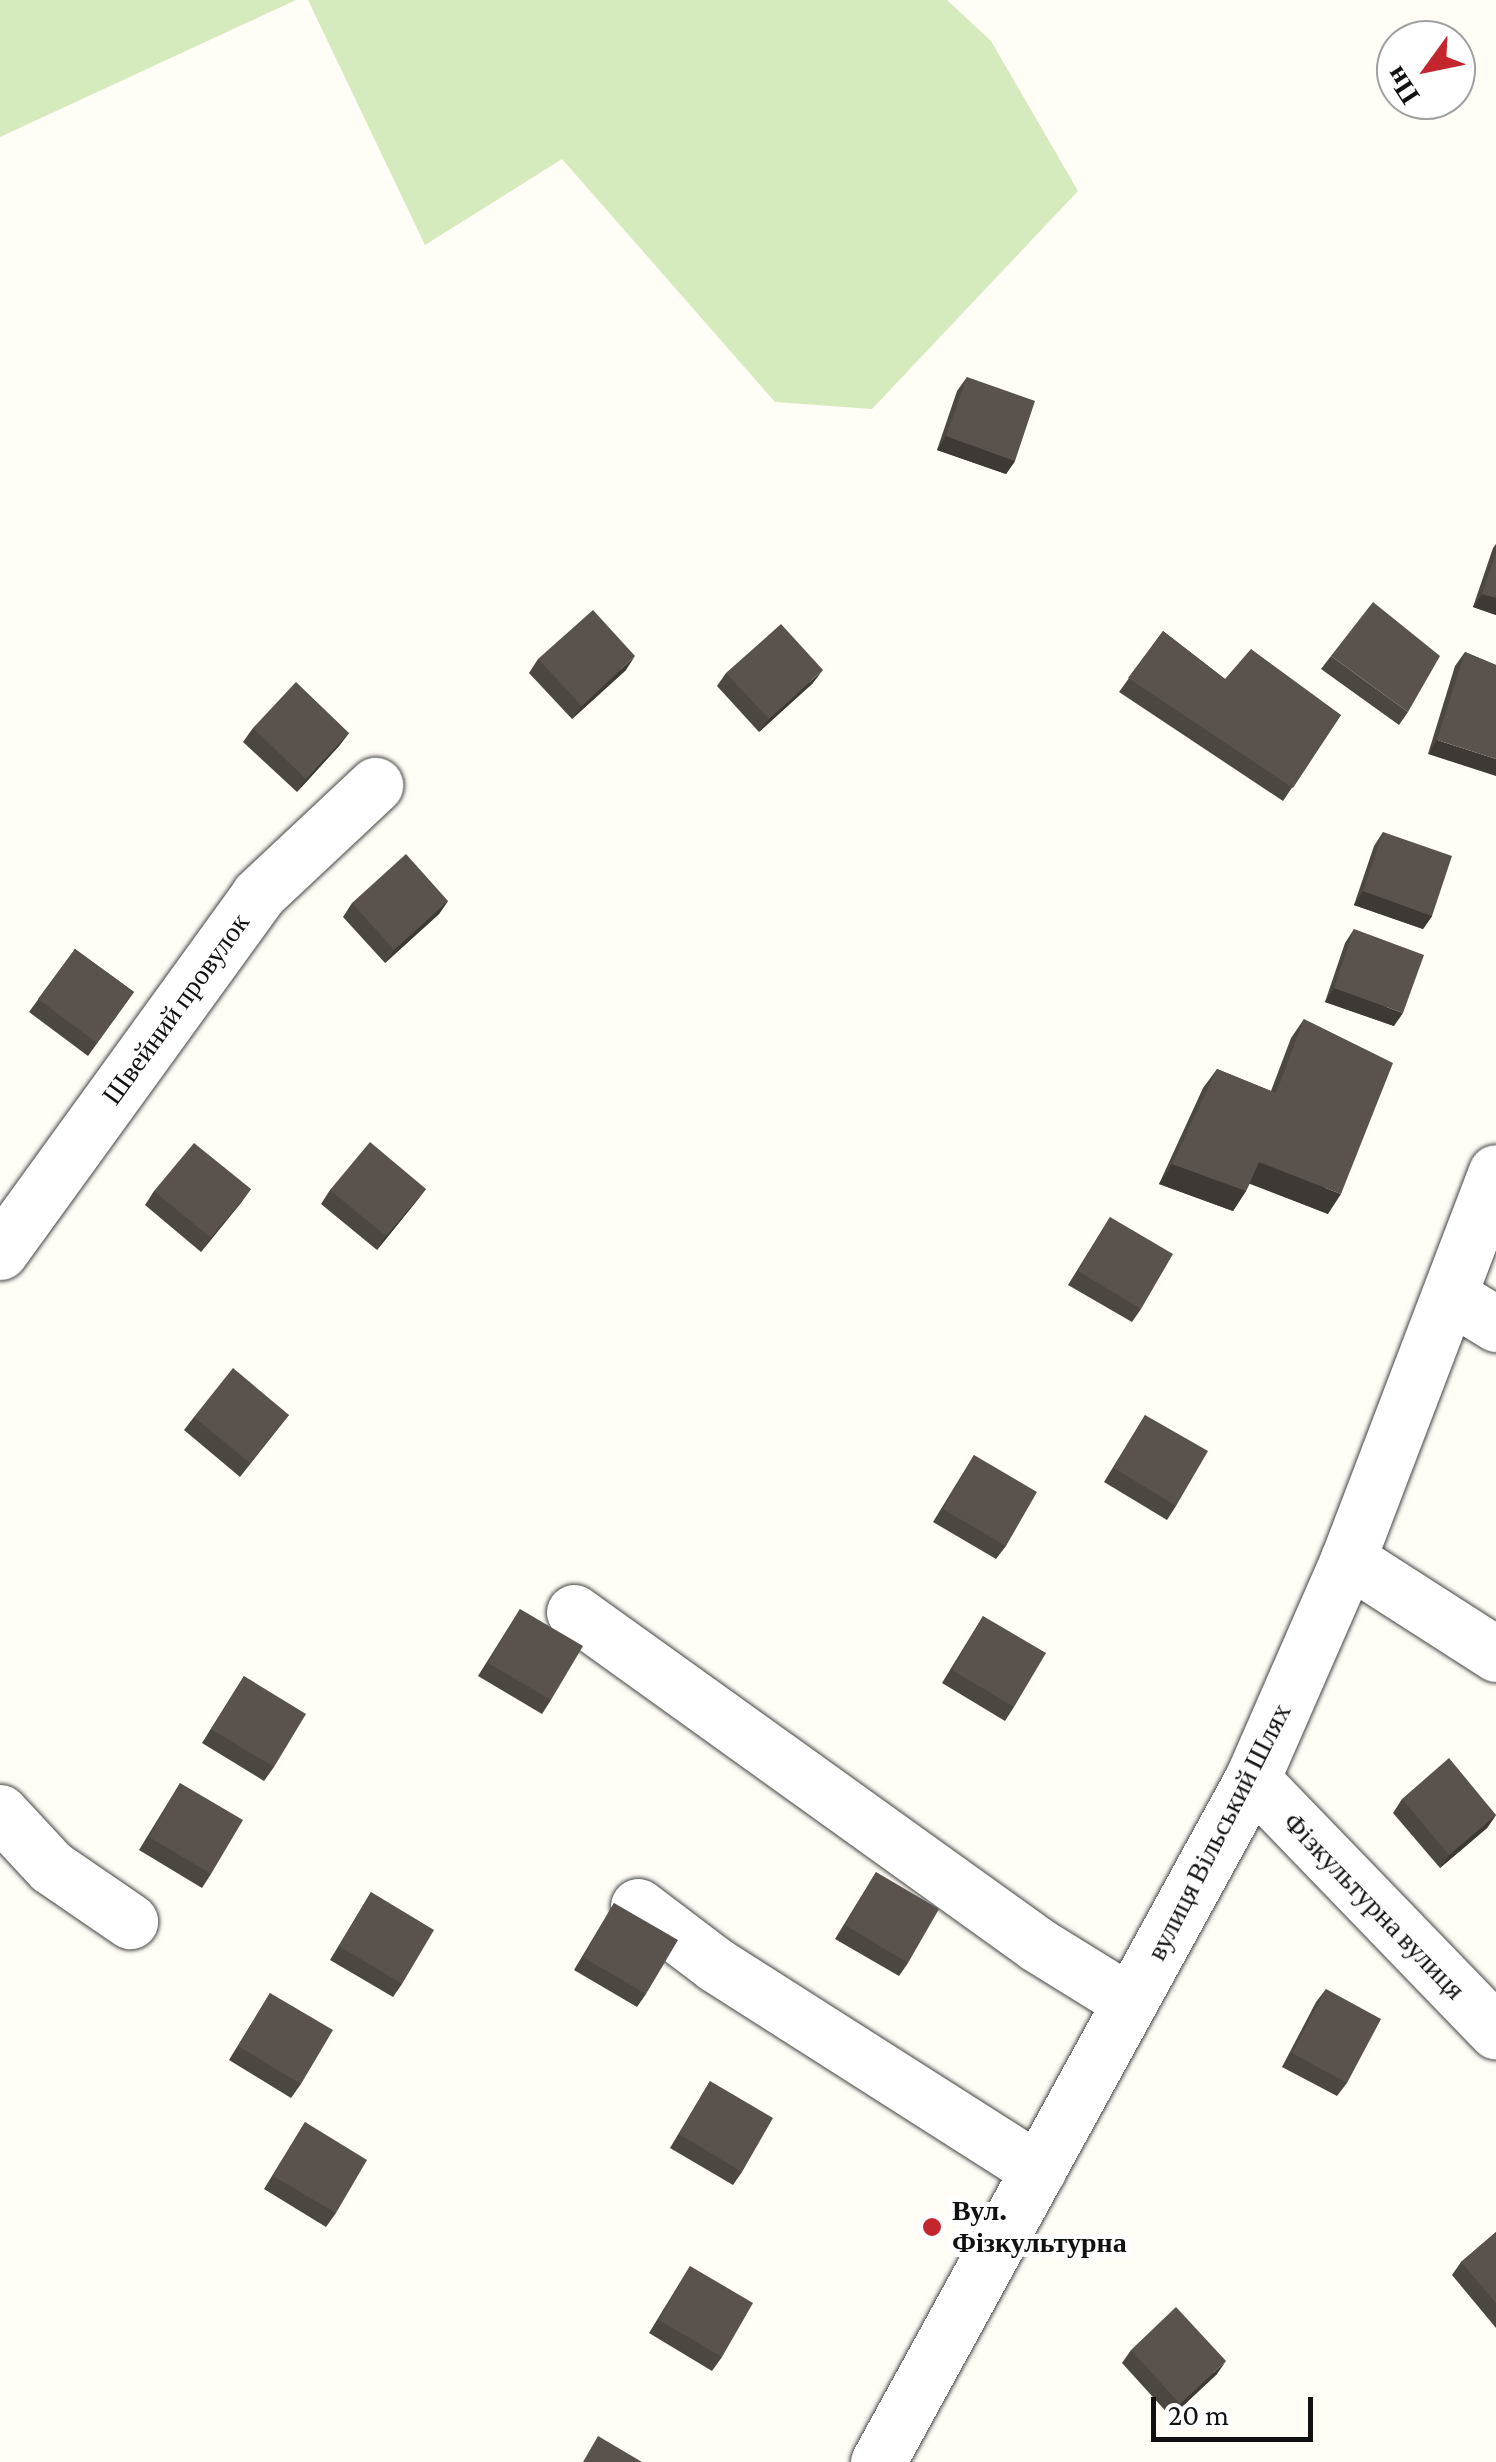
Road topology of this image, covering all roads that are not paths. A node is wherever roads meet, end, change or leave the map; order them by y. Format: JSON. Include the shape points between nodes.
{"nodes":[{"id":1,"x":375,"y":785,"type":"dead end"},
{"id":2,"x":1496,"y":1172,"type":"edge"},
{"id":3,"x":0,"y":1252,"type":"edge"},
{"id":4,"x":1474,"y":1310,"type":"edge"},
{"id":5,"x":1348,"y":1559,"type":"junction"},
{"id":6,"x":574,"y":1612,"type":"dead end"},
{"id":7,"x":1496,"y":1654,"type":"edge"},
{"id":8,"x":1252,"y":1780,"type":"junction"},
{"id":9,"x":0,"y":1812,"type":"edge"},
{"id":10,"x":638,"y":1906,"type":"dead end"},
{"id":11,"x":130,"y":1921,"type":"dead end"},
{"id":12,"x":1130,"y":2002,"type":"junction"},
{"id":13,"x":1496,"y":2032,"type":"edge"},
{"id":14,"x":1038,"y":2170,"type":"junction"},
{"id":15,"x":878,"y":2462,"type":"edge"}],
"edges":[{"from":1,"to":3,"type":"street","name":"Швейний провулок","via":[[258,895]]},
{"from":2,"to":4,"type":"street","name":"вулиця Вільський Шлях"},
{"from":4,"to":5,"type":"street","name":"вулиця Вільський Шлях"},
{"from":5,"to":7,"type":"street"},
{"from":5,"to":8,"type":"street","name":"вулиця Вільський Шлях"},
{"from":6,"to":12,"type":"street","via":[[1038,1946]]},
{"from":8,"to":12,"type":"street","name":"вулиця Вільський Шлях"},
{"from":8,"to":13,"type":"street","name":"Фізкультурна вулиця"},
{"from":9,"to":11,"type":"street","via":[[51,1867]]},
{"from":10,"to":14,"type":"street","via":[[716,1965]]},
{"from":12,"to":14,"type":"street","name":"вулиця Вільський Шлях"},
{"from":14,"to":15,"type":"street","name":"вулиця Вільський Шлях"}]}
